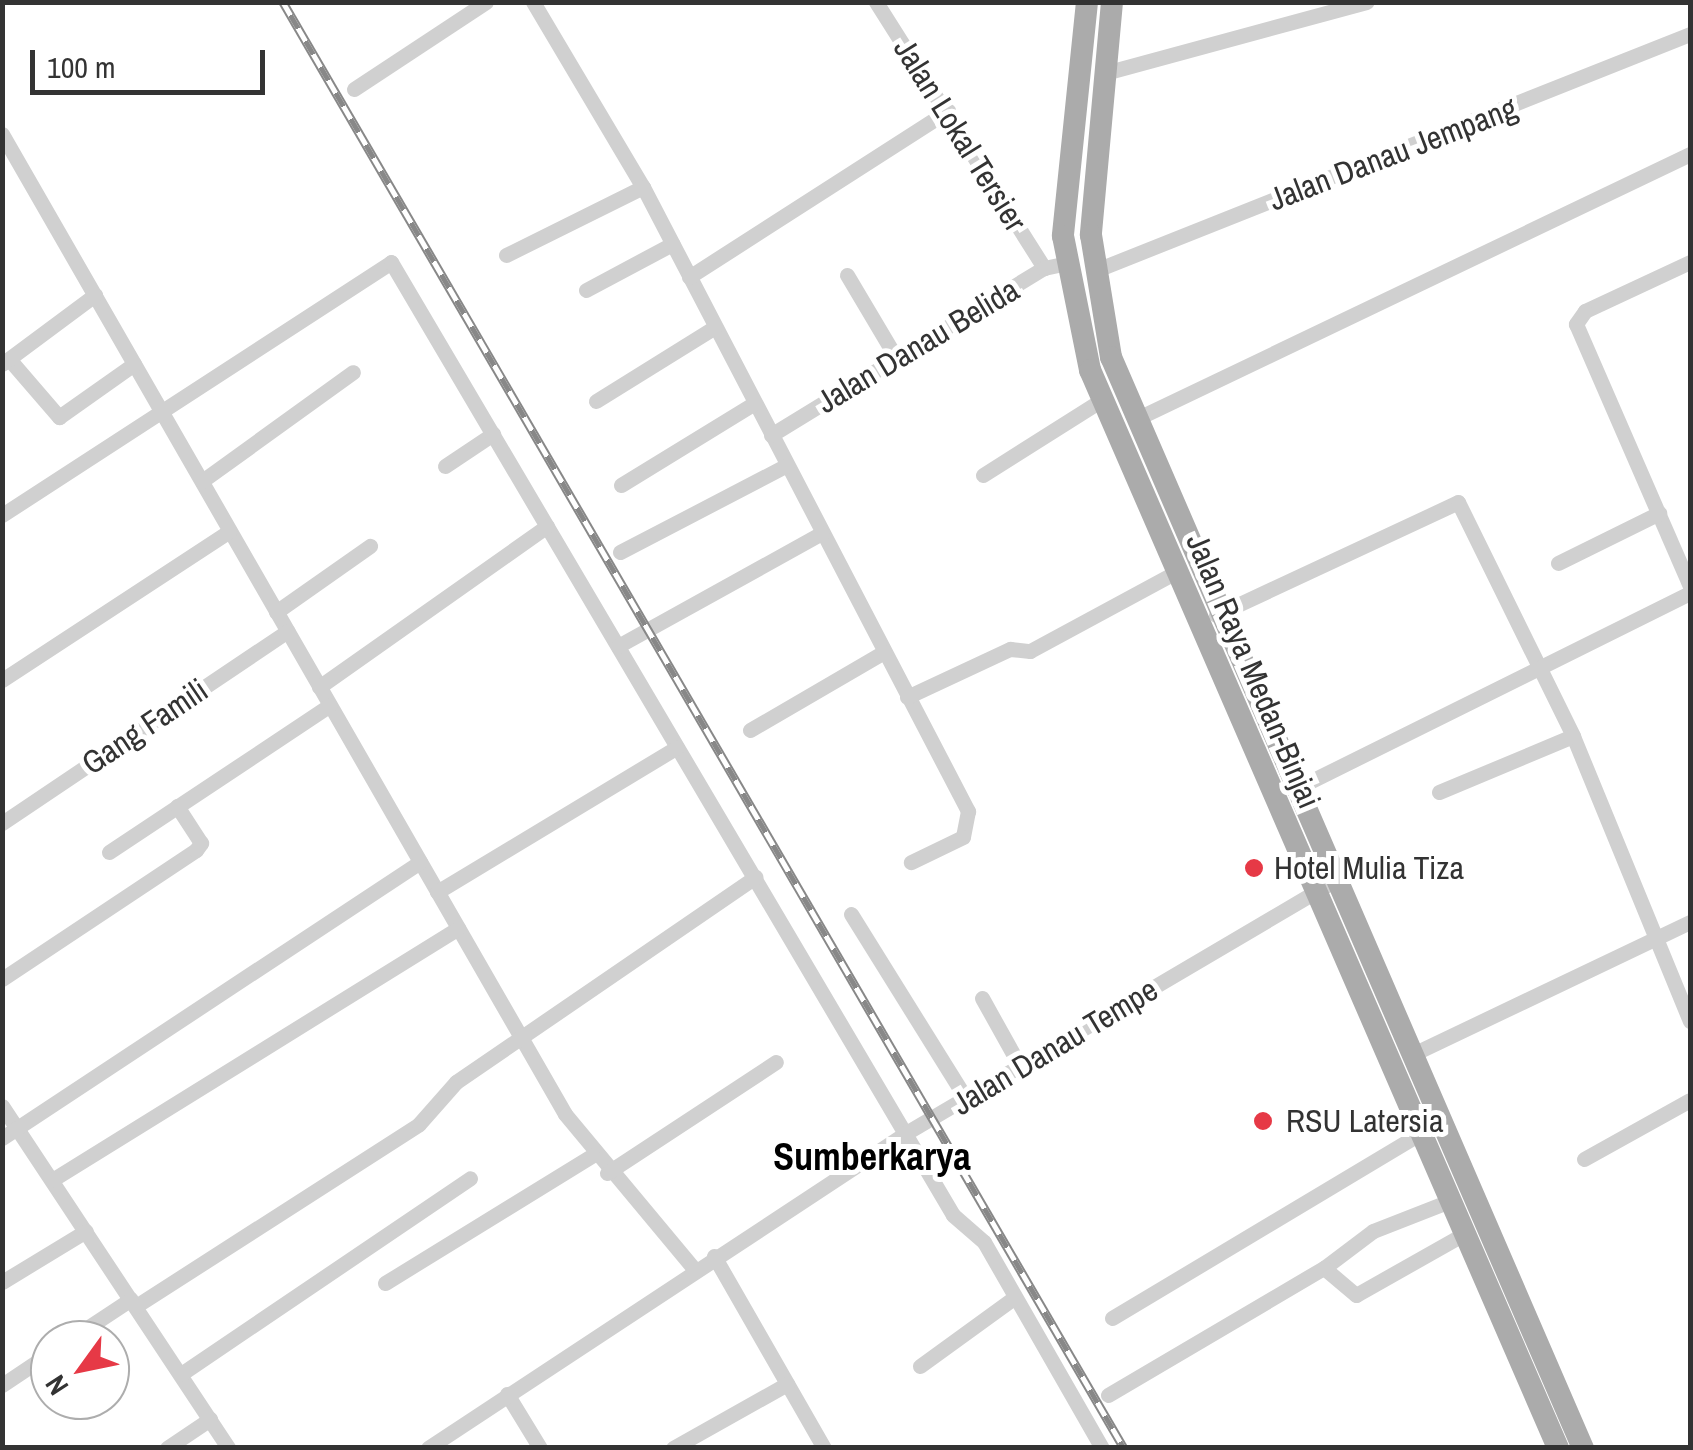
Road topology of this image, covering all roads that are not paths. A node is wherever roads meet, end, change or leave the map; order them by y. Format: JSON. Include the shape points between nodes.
{"nodes":[{"id":1,"x":486,"y":2,"type":"edge"},
{"id":2,"x":532,"y":2,"type":"edge"},
{"id":3,"x":876,"y":2,"type":"edge"},
{"id":4,"x":1087,"y":2,"type":"edge"},
{"id":5,"x":1112,"y":2,"type":"edge"},
{"id":6,"x":1367,"y":2,"type":"edge"},
{"id":7,"x":1690,"y":34,"type":"edge"},
{"id":8,"x":1104,"y":72,"type":"junction"},
{"id":9,"x":354,"y":89,"type":"dead end"},
{"id":10,"x":948,"y":111,"type":"junction"},
{"id":11,"x":2,"y":134,"type":"edge"},
{"id":12,"x":1690,"y":154,"type":"edge"},
{"id":13,"x":643,"y":187,"type":"junction"},
{"id":14,"x":672,"y":244,"type":"junction"},
{"id":15,"x":506,"y":255,"type":"dead end"},
{"id":16,"x":1690,"y":262,"type":"edge"},
{"id":17,"x":1067,"y":263,"type":"junction"},
{"id":18,"x":1044,"y":268,"type":"junction"},
{"id":19,"x":1094,"y":271,"type":"junction"},
{"id":20,"x":847,"y":275,"type":"dead end"},
{"id":21,"x":690,"y":277,"type":"junction"},
{"id":22,"x":586,"y":290,"type":"dead end"},
{"id":23,"x":95,"y":296,"type":"junction"},
{"id":24,"x":716,"y":327,"type":"junction"},
{"id":25,"x":898,"y":361,"type":"junction"},
{"id":26,"x":6,"y":362,"type":"edge"},
{"id":27,"x":134,"y":364,"type":"junction"},
{"id":28,"x":354,"y":372,"type":"dead end"},
{"id":29,"x":1103,"y":399,"type":"junction"},
{"id":30,"x":596,"y":401,"type":"dead end"},
{"id":31,"x":755,"y":403,"type":"junction"},
{"id":32,"x":160,"y":409,"type":"junction"},
{"id":33,"x":1136,"y":420,"type":"junction"},
{"id":34,"x":493,"y":434,"type":"junction"},
{"id":35,"x":771,"y":435,"type":"junction"},
{"id":36,"x":787,"y":465,"type":"junction"},
{"id":37,"x":444,"y":466,"type":"dead end"},
{"id":38,"x":984,"y":475,"type":"dead end"},
{"id":39,"x":202,"y":481,"type":"junction"},
{"id":40,"x":621,"y":484,"type":"dead end"},
{"id":41,"x":1659,"y":513,"type":"junction"},
{"id":42,"x":2,"y":515,"type":"edge"},
{"id":43,"x":547,"y":526,"type":"junction"},
{"id":44,"x":230,"y":532,"type":"junction"},
{"id":45,"x":822,"y":532,"type":"junction"},
{"id":46,"x":370,"y":546,"type":"dead end"},
{"id":47,"x":620,"y":552,"type":"dead end"},
{"id":48,"x":1558,"y":562,"type":"dead end"},
{"id":49,"x":1174,"y":573,"type":"junction"},
{"id":50,"x":1690,"y":589,"type":"edge"},
{"id":51,"x":276,"y":612,"type":"junction"},
{"id":52,"x":1216,"y":615,"type":"junction"},
{"id":53,"x":288,"y":632,"type":"junction"},
{"id":54,"x":618,"y":646,"type":"junction"},
{"id":55,"x":884,"y":652,"type":"junction"},
{"id":56,"x":1540,"y":670,"type":"junction"},
{"id":57,"x":2,"y":680,"type":"edge"},
{"id":58,"x":319,"y":687,"type":"junction"},
{"id":59,"x":908,"y":698,"type":"junction"},
{"id":60,"x":330,"y":704,"type":"junction"},
{"id":61,"x":750,"y":730,"type":"dead end"},
{"id":62,"x":1573,"y":736,"type":"junction"},
{"id":63,"x":677,"y":746,"type":"junction"},
{"id":64,"x":1293,"y":790,"type":"junction"},
{"id":65,"x":1439,"y":792,"type":"dead end"},
{"id":66,"x":177,"y":806,"type":"junction"},
{"id":67,"x":2,"y":823,"type":"edge"},
{"id":68,"x":109,"y":852,"type":"dead end"},
{"id":69,"x":420,"y":862,"type":"junction"},
{"id":70,"x":911,"y":862,"type":"dead end"},
{"id":71,"x":754,"y":877,"type":"junction"},
{"id":72,"x":1323,"y":886,"type":"junction"},
{"id":73,"x":437,"y":892,"type":"junction"},
{"id":74,"x":851,"y":914,"type":"dead end"},
{"id":75,"x":1690,"y":922,"type":"edge"},
{"id":76,"x":458,"y":928,"type":"junction"},
{"id":77,"x":1658,"y":938,"type":"junction"},
{"id":78,"x":2,"y":979,"type":"edge"},
{"id":79,"x":982,"y":998,"type":"dead end"},
{"id":80,"x":1690,"y":1022,"type":"edge"},
{"id":81,"x":523,"y":1042,"type":"junction"},
{"id":82,"x":1411,"y":1055,"type":"junction"},
{"id":83,"x":776,"y":1062,"type":"dead end"},
{"id":84,"x":1022,"y":1068,"type":"junction"},
{"id":85,"x":966,"y":1099,"type":"junction"},
{"id":86,"x":1690,"y":1100,"type":"edge"},
{"id":87,"x":2,"y":1106,"type":"edge"},
{"id":88,"x":17,"y":1128,"type":"junction"},
{"id":89,"x":906,"y":1133,"type":"junction"},
{"id":90,"x":1420,"y":1134,"type":"junction"},
{"id":91,"x":2,"y":1138,"type":"edge"},
{"id":92,"x":592,"y":1155,"type":"junction"},
{"id":93,"x":1584,"y":1159,"type":"dead end"},
{"id":94,"x":607,"y":1174,"type":"junction"},
{"id":95,"x":470,"y":1178,"type":"dead end"},
{"id":96,"x":52,"y":1180,"type":"junction"},
{"id":97,"x":1450,"y":1201,"type":"junction"},
{"id":98,"x":86,"y":1231,"type":"junction"},
{"id":99,"x":1464,"y":1234,"type":"junction"},
{"id":100,"x":714,"y":1256,"type":"junction"},
{"id":101,"x":1324,"y":1268,"type":"junction"},
{"id":102,"x":694,"y":1269,"type":"junction"},
{"id":103,"x":2,"y":1282,"type":"edge"},
{"id":104,"x":385,"y":1283,"type":"dead end"},
{"id":105,"x":1016,"y":1297,"type":"junction"},
{"id":106,"x":133,"y":1302,"type":"junction"},
{"id":107,"x":1112,"y":1318,"type":"dead end"},
{"id":108,"x":103,"y":1320,"type":"edge"},
{"id":109,"x":30,"y":1366,"type":"edge"},
{"id":110,"x":920,"y":1366,"type":"dead end"},
{"id":111,"x":181,"y":1374,"type":"junction"},
{"id":112,"x":2,"y":1384,"type":"edge"},
{"id":113,"x":787,"y":1384,"type":"junction"},
{"id":114,"x":507,"y":1394,"type":"junction"},
{"id":115,"x":1108,"y":1395,"type":"dead end"},
{"id":116,"x":210,"y":1418,"type":"junction"},
{"id":117,"x":1553,"y":1445,"type":"edge"},
{"id":118,"x":166,"y":1448,"type":"edge"},
{"id":119,"x":228,"y":1448,"type":"edge"},
{"id":120,"x":428,"y":1448,"type":"edge"},
{"id":121,"x":540,"y":1448,"type":"edge"},
{"id":122,"x":673,"y":1448,"type":"edge"},
{"id":123,"x":824,"y":1448,"type":"edge"},
{"id":124,"x":1102,"y":1448,"type":"edge"},
{"id":125,"x":1583,"y":1448,"type":"edge"}],
"edges":[{"from":1,"to":9,"type":"street"},
{"from":2,"to":13,"type":"street"},
{"from":3,"to":10,"type":"street","name":"Jalan Lokal Tersier"},
{"from":4,"to":17,"type":"main road","name":"Jalan Raya Medan-Binjai","via":[[1068,127]]},
{"from":5,"to":8,"type":"main road","name":"Jalan Raya Medan-Binjai"},
{"from":6,"to":8,"type":"street"},
{"from":7,"to":19,"type":"street","name":"Jalan Danau Jempang"},
{"from":8,"to":19,"type":"main road","name":"Jalan Raya Medan-Binjai","via":[[1094,138]]},
{"from":10,"to":18,"type":"street","name":"Jalan Lokal Tersier"},
{"from":10,"to":21,"type":"street"},
{"from":11,"to":23,"type":"street"},
{"from":12,"to":33,"type":"street"},
{"from":13,"to":14,"type":"street"},
{"from":13,"to":15,"type":"street"},
{"from":14,"to":21,"type":"street"},
{"from":14,"to":22,"type":"street"},
{"from":16,"to":41,"type":"street","via":[[1585,311],[1576,324]]},
{"from":17,"to":18,"type":"street","name":"Jalan Danau Belida"},
{"from":17,"to":29,"type":"main road","name":"Jalan Raya Medan-Binjai"},
{"from":18,"to":25,"type":"street","name":"Jalan Danau Belida"},
{"from":19,"to":33,"type":"main road","name":"Jalan Raya Medan-Binjai","via":[[1110,357]]},
{"from":20,"to":25,"type":"street"},
{"from":21,"to":24,"type":"street"},
{"from":23,"to":26,"type":"street"},
{"from":23,"to":27,"type":"street"},
{"from":24,"to":30,"type":"street"},
{"from":24,"to":31,"type":"street"},
{"from":25,"to":35,"type":"street","name":"Jalan Danau Belida"},
{"from":26,"to":27,"type":"street","via":[[59,418]]},
{"from":27,"to":32,"type":"street"},
{"from":28,"to":39,"type":"street"},
{"from":29,"to":38,"type":"street"},
{"from":29,"to":49,"type":"main road","name":"Jalan Raya Medan-Binjai"},
{"from":31,"to":35,"type":"street"},
{"from":31,"to":40,"type":"street"},
{"from":32,"to":34,"type":"street","via":[[391,262]]},
{"from":32,"to":39,"type":"street"},
{"from":32,"to":42,"type":"street"},
{"from":33,"to":52,"type":"main road","name":"Jalan Raya Medan-Binjai"},
{"from":34,"to":37,"type":"street"},
{"from":34,"to":43,"type":"street"},
{"from":35,"to":36,"type":"street"},
{"from":36,"to":45,"type":"street"},
{"from":36,"to":47,"type":"street"},
{"from":39,"to":44,"type":"street"},
{"from":41,"to":48,"type":"street"},
{"from":41,"to":50,"type":"street"},
{"from":43,"to":54,"type":"street"},
{"from":43,"to":58,"type":"street"},
{"from":44,"to":51,"type":"street"},
{"from":44,"to":57,"type":"street"},
{"from":45,"to":54,"type":"street"},
{"from":45,"to":55,"type":"street"},
{"from":46,"to":51,"type":"street"},
{"from":49,"to":59,"type":"street","via":[[1030,651],[1010,649]]},
{"from":49,"to":72,"type":"main road","name":"Jalan Raya Medan-Binjai"},
{"from":50,"to":56,"type":"street"},
{"from":51,"to":53,"type":"street"},
{"from":52,"to":56,"type":"street","via":[[1454,500]]},
{"from":52,"to":64,"type":"main road","name":"Jalan Raya Medan-Binjai"},
{"from":53,"to":58,"type":"street"},
{"from":53,"to":67,"type":"street","name":"Gang Famili"},
{"from":54,"to":63,"type":"street"},
{"from":55,"to":59,"type":"street"},
{"from":55,"to":61,"type":"street"},
{"from":56,"to":62,"type":"street"},
{"from":56,"to":64,"type":"street"},
{"from":58,"to":60,"type":"street"},
{"from":59,"to":70,"type":"street","via":[[970,823],[963,837]]},
{"from":60,"to":66,"type":"street"},
{"from":60,"to":69,"type":"street"},
{"from":62,"to":65,"type":"street"},
{"from":62,"to":77,"type":"street"},
{"from":63,"to":71,"type":"street"},
{"from":63,"to":73,"type":"street"},
{"from":64,"to":72,"type":"main road","name":"Jalan Raya Medan-Binjai"},
{"from":66,"to":68,"type":"street"},
{"from":66,"to":78,"type":"street","via":[[201,843],[196,850]]},
{"from":69,"to":73,"type":"street"},
{"from":69,"to":88,"type":"street"},
{"from":71,"to":81,"type":"street"},
{"from":71,"to":89,"type":"street"},
{"from":72,"to":82,"type":"main road","name":"Jalan Raya Medan-Binjai"},
{"from":72,"to":84,"type":"street","name":"Jalan Danau Tempe"},
{"from":72,"to":90,"type":"main road","name":"Jalan Raya Medan-Binjai"},
{"from":73,"to":76,"type":"street"},
{"from":74,"to":85,"type":"street"},
{"from":75,"to":77,"type":"street"},
{"from":76,"to":81,"type":"street"},
{"from":76,"to":96,"type":"street"},
{"from":77,"to":80,"type":"street"},
{"from":77,"to":82,"type":"street"},
{"from":79,"to":84,"type":"street"},
{"from":81,"to":92,"type":"street"},
{"from":81,"to":106,"type":"street","via":[[448,1088],[420,1124]]},
{"from":82,"to":125,"type":"main road","name":"Jalan Raya Medan-Binjai"},
{"from":83,"to":94,"type":"street"},
{"from":84,"to":85,"type":"street","name":"Jalan Danau Tempe"},
{"from":85,"to":89,"type":"street","name":"Jalan Danau Tempe"},
{"from":86,"to":93,"type":"street"},
{"from":87,"to":88,"type":"street"},
{"from":88,"to":91,"type":"street"},
{"from":88,"to":96,"type":"street"},
{"from":89,"to":100,"type":"street","name":"Jalan Danau Tempe"},
{"from":89,"to":105,"type":"street"},
{"from":90,"to":97,"type":"main road","name":"Jalan Raya Medan-Binjai"},
{"from":90,"to":107,"type":"street"},
{"from":92,"to":94,"type":"street"},
{"from":92,"to":104,"type":"street"},
{"from":94,"to":102,"type":"street"},
{"from":95,"to":111,"type":"street"},
{"from":96,"to":98,"type":"street"},
{"from":97,"to":99,"type":"main road","name":"Jalan Raya Medan-Binjai"},
{"from":97,"to":101,"type":"street","via":[[1372,1231]]},
{"from":98,"to":103,"type":"street"},
{"from":98,"to":106,"type":"street"},
{"from":99,"to":101,"type":"street","via":[[1356,1295]]},
{"from":99,"to":117,"type":"main road","name":"Jalan Raya Medan-Binjai"},
{"from":100,"to":102,"type":"street","name":"Jalan Danau Tempe"},
{"from":100,"to":113,"type":"street"},
{"from":101,"to":115,"type":"street"},
{"from":102,"to":114,"type":"street","name":"Jalan Danau Tempe"},
{"from":105,"to":110,"type":"street"},
{"from":105,"to":124,"type":"street"},
{"from":106,"to":108,"type":"street"},
{"from":106,"to":111,"type":"street"},
{"from":109,"to":112,"type":"street"},
{"from":111,"to":116,"type":"street"},
{"from":113,"to":122,"type":"street"},
{"from":113,"to":123,"type":"street"},
{"from":114,"to":120,"type":"street","name":"Jalan Danau Tempe"},
{"from":114,"to":121,"type":"street"},
{"from":116,"to":118,"type":"street"},
{"from":116,"to":119,"type":"street"}]}
